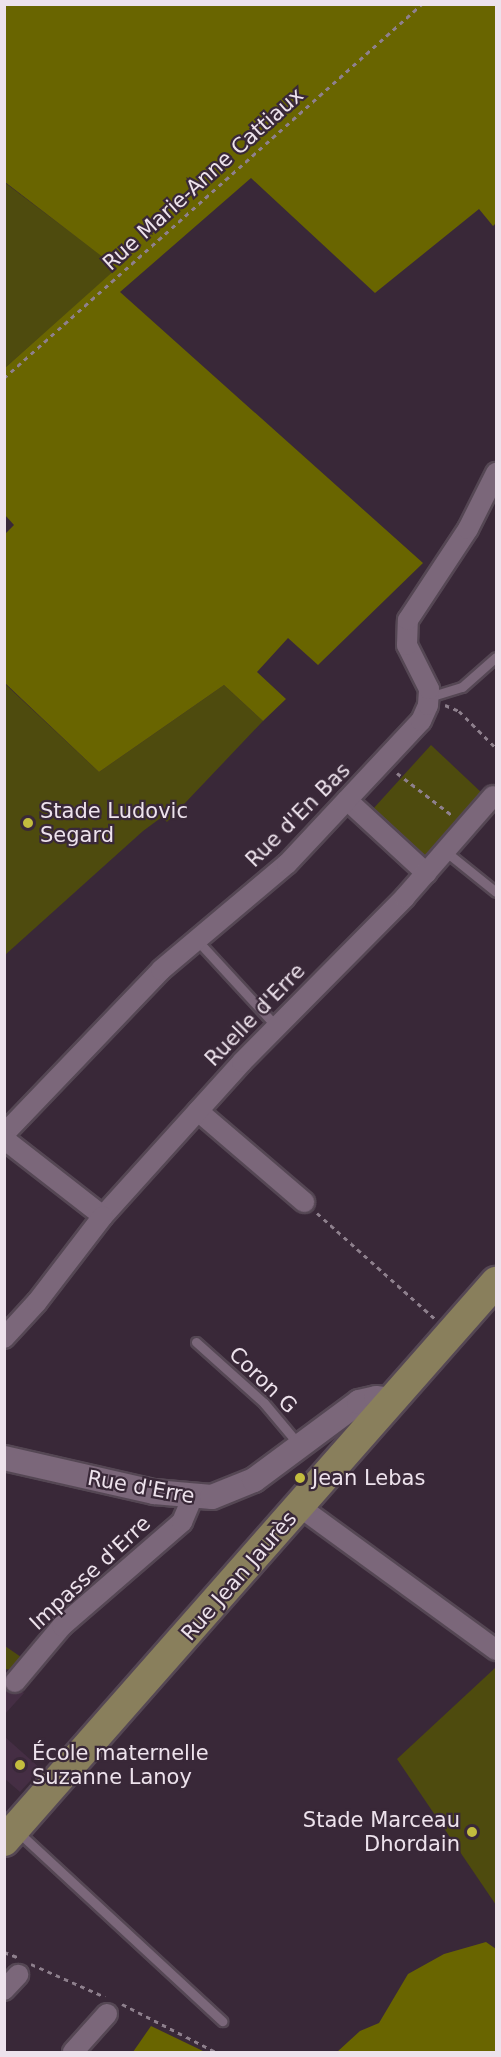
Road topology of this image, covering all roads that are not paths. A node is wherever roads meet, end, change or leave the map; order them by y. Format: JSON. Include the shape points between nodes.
{"nodes":[{"id":1,"x":496,"y":473,"type":"edge"},
{"id":2,"x":496,"y":657,"type":"edge"},
{"id":3,"x":429,"y":697,"type":"junction"},
{"id":4,"x":493,"y":796,"type":"dead end"},
{"id":5,"x":347,"y":800,"type":"junction"},
{"id":6,"x":445,"y":851,"type":"junction"},
{"id":7,"x":426,"y":873,"type":"junction"},
{"id":8,"x":496,"y":892,"type":"edge"},
{"id":9,"x":196,"y":939,"type":"junction"},
{"id":10,"x":276,"y":1026,"type":"junction"},
{"id":11,"x":198,"y":1111,"type":"junction"},
{"id":12,"x":4,"y":1134,"type":"edge"},
{"id":13,"x":4,"y":1139,"type":"edge"},
{"id":14,"x":304,"y":1202,"type":"road end"},
{"id":15,"x":103,"y":1216,"type":"junction"},
{"id":16,"x":496,"y":1282,"type":"edge"},
{"id":17,"x":4,"y":1338,"type":"edge"},
{"id":18,"x":196,"y":1342,"type":"dead end"},
{"id":19,"x":393,"y":1400,"type":"junction"},
{"id":20,"x":301,"y":1447,"type":"junction"},
{"id":21,"x":4,"y":1458,"type":"edge"},
{"id":22,"x":192,"y":1498,"type":"junction"},
{"id":23,"x":300,"y":1507,"type":"junction"},
{"id":24,"x":496,"y":1650,"type":"edge"},
{"id":25,"x":15,"y":1682,"type":"dead end"},
{"id":26,"x":10,"y":1835,"type":"edge"},
{"id":27,"x":18,"y":1975,"type":"dead end"},
{"id":28,"x":4,"y":1990,"type":"edge"},
{"id":29,"x":107,"y":2014,"type":"dead end"},
{"id":30,"x":222,"y":2021,"type":"dead end"},
{"id":31,"x":73,"y":2052,"type":"edge"}],
"edges":[{"from":1,"to":3,"type":"street","via":[[468,529],[408,620],[407,645],[427,681]]},
{"from":2,"to":3,"type":"lane","via":[[469,683]]},
{"from":3,"to":5,"type":"street","name":"Rue d'En Bas","via":[[421,721]]},
{"from":4,"to":6,"type":"street","name":"Ruelle d'Erre"},
{"from":5,"to":7,"type":"street"},
{"from":5,"to":9,"type":"street","name":"Rue d'En Bas","via":[[287,864]]},
{"from":6,"to":7,"type":"street","name":"Ruelle d'Erre"},
{"from":6,"to":8,"type":"lane"},
{"from":7,"to":10,"type":"street","name":"Ruelle d'Erre"},
{"from":9,"to":10,"type":"lane"},
{"from":9,"to":12,"type":"street","name":"Rue d'En Bas"},
{"from":10,"to":11,"type":"street","name":"Ruelle d'Erre"},
{"from":11,"to":14,"type":"street"},
{"from":11,"to":15,"type":"street","name":"Ruelle d'Erre"},
{"from":13,"to":15,"type":"street"},
{"from":15,"to":17,"type":"street","name":"Ruelle d'Erre"},
{"from":16,"to":19,"type":"main road","name":"Rue Jean Jaurès"},
{"from":18,"to":20,"type":"lane","name":"Coron G","via":[[264,1403]]},
{"from":19,"to":20,"type":"street","name":"Rue d'Erre","via":[[376,1398],[360,1402]]},
{"from":19,"to":23,"type":"main road","name":"Rue Jean Jaurès"},
{"from":20,"to":22,"type":"street","name":"Rue d'Erre","via":[[239,1489]]},
{"from":21,"to":22,"type":"street","name":"Rue d'Erre"},
{"from":22,"to":25,"type":"street","name":"Impasse d'Erre","via":[[182,1522],[62,1626]]},
{"from":23,"to":24,"type":"street"},
{"from":23,"to":26,"type":"main road","name":"Rue Jean Jaurès"},
{"from":26,"to":30,"type":"lane"},
{"from":27,"to":28,"type":"street"},
{"from":29,"to":31,"type":"street"}]}
